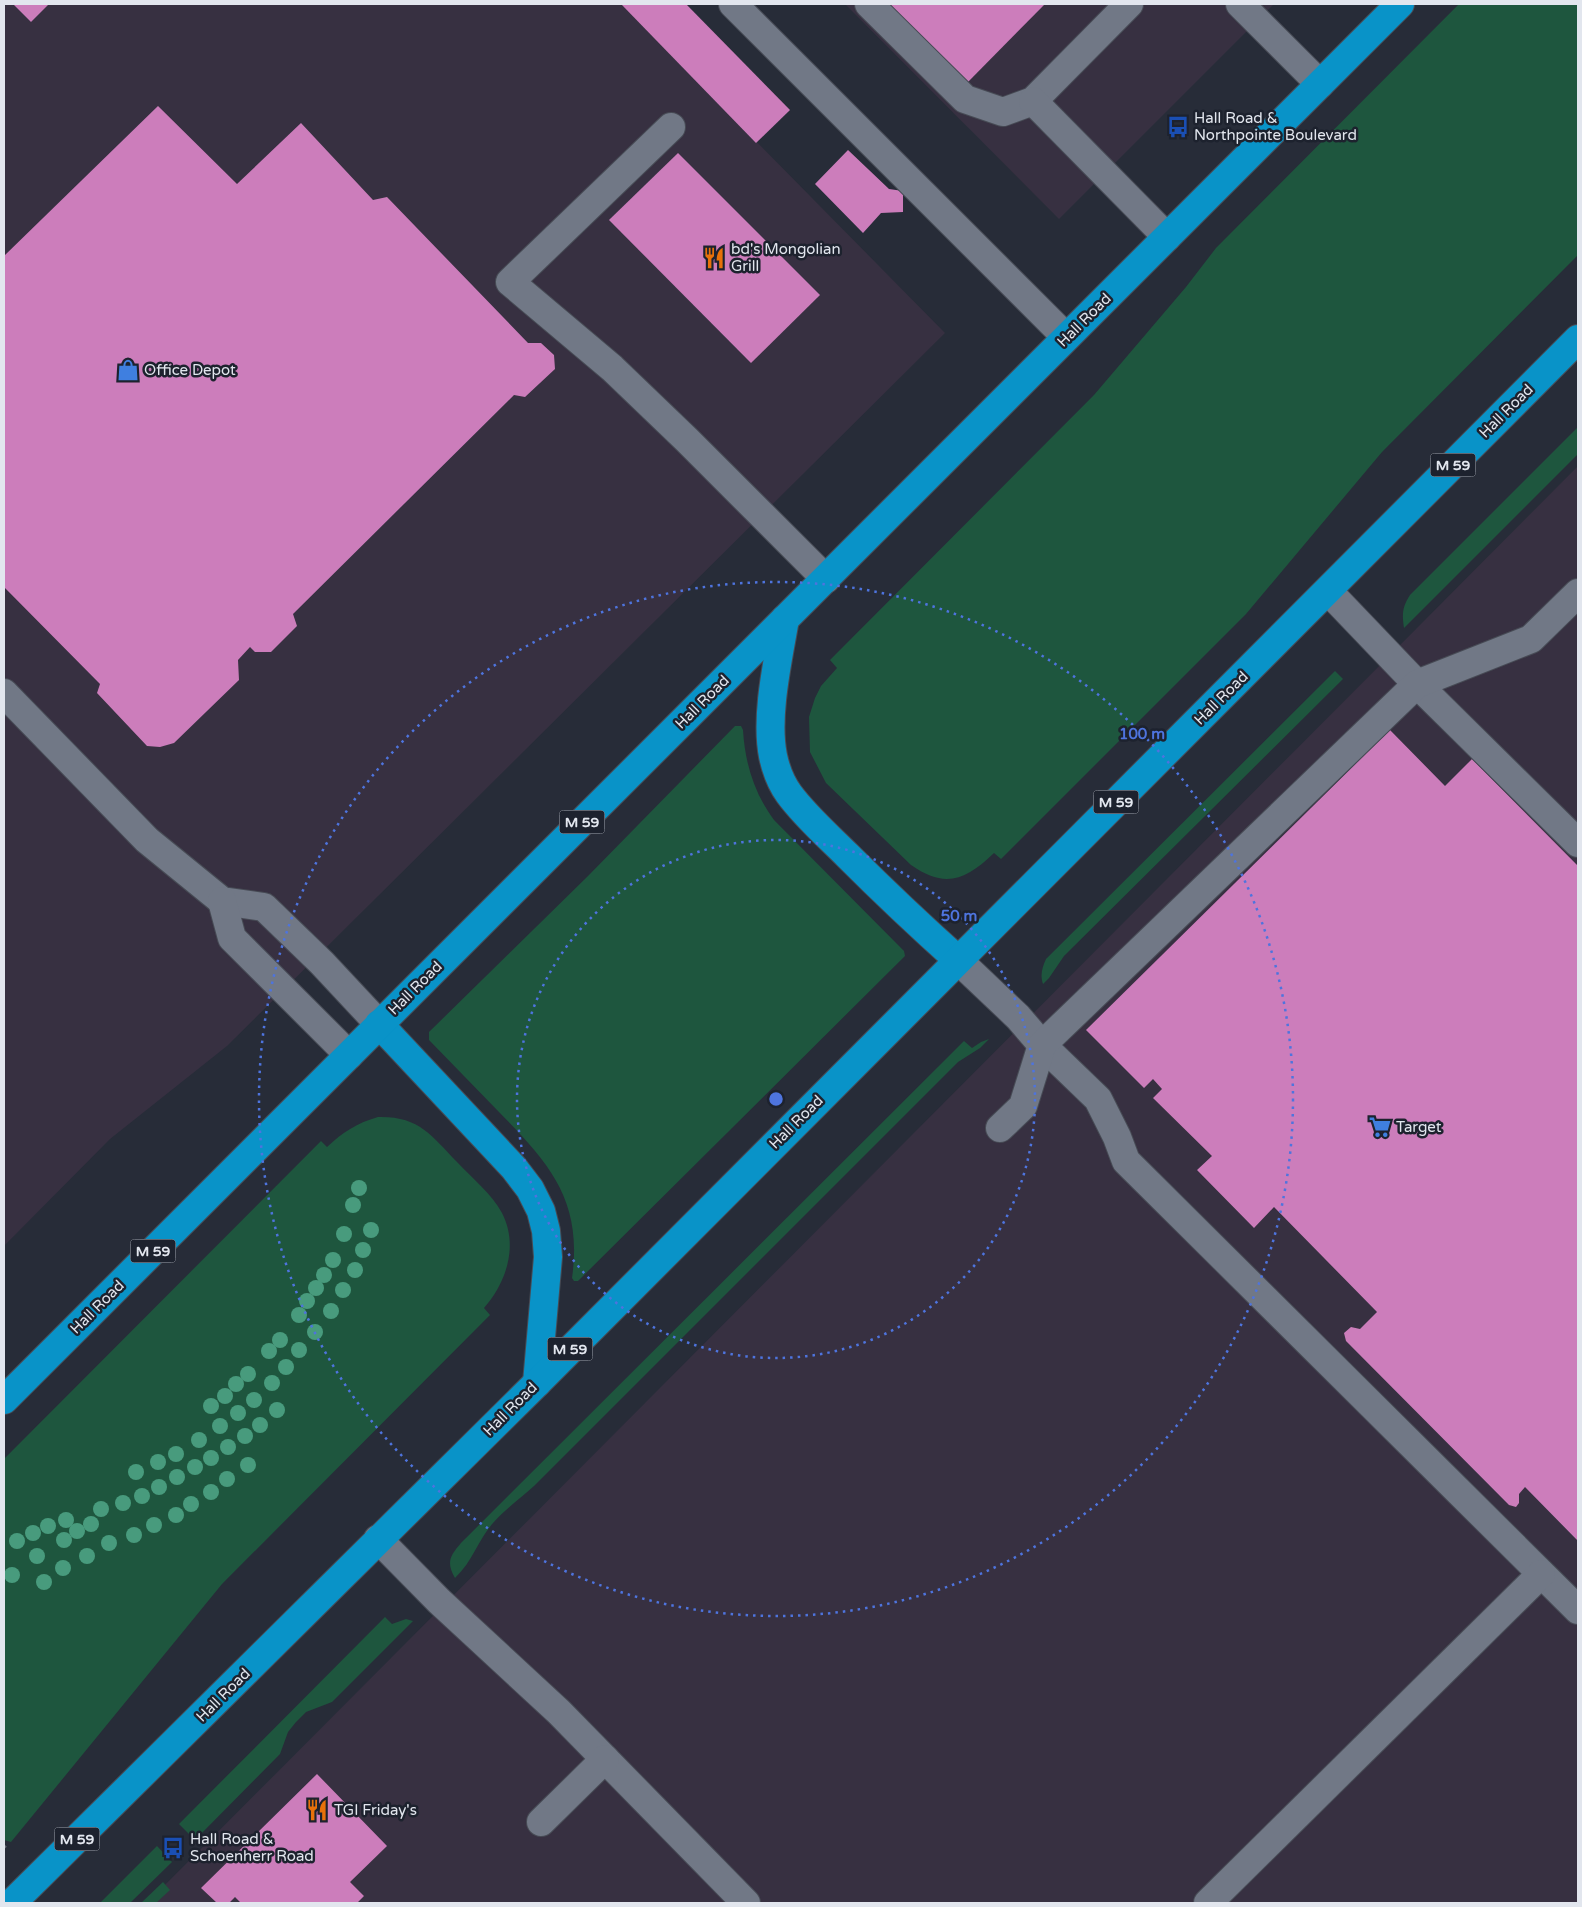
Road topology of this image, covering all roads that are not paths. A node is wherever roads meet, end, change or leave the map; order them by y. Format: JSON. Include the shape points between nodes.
{"nodes":[{"id":1,"x":733,"y":4,"type":"edge"},
{"id":2,"x":869,"y":4,"type":"edge"},
{"id":3,"x":1129,"y":4,"type":"edge"},
{"id":4,"x":1240,"y":4,"type":"edge"},
{"id":5,"x":1400,"y":4,"type":"edge"},
{"id":6,"x":1320,"y":84,"type":"junction"},
{"id":7,"x":1033,"y":101,"type":"junction"},
{"id":8,"x":671,"y":127,"type":"dead end"},
{"id":9,"x":1167,"y":237,"type":"junction"},
{"id":10,"x":1066,"y":338,"type":"junction"},
{"id":11,"x":1578,"y":339,"type":"edge"},
{"id":12,"x":826,"y":579,"type":"junction"},
{"id":13,"x":1328,"y":591,"type":"junction"},
{"id":14,"x":1578,"y":593,"type":"edge"},
{"id":15,"x":784,"y":620,"type":"junction"},
{"id":16,"x":1417,"y":684,"type":"junction"},
{"id":17,"x":4,"y":693,"type":"edge"},
{"id":18,"x":1578,"y":843,"type":"edge"},
{"id":19,"x":222,"y":901,"type":"junction"},
{"id":20,"x":958,"y":960,"type":"junction"},
{"id":21,"x":380,"y":1024,"type":"junction"},
{"id":22,"x":1042,"y":1044,"type":"junction"},
{"id":23,"x":349,"y":1055,"type":"junction"},
{"id":24,"x":1000,"y":1128,"type":"dead end"},
{"id":25,"x":537,"y":1382,"type":"junction"},
{"id":26,"x":4,"y":1400,"type":"edge"},
{"id":27,"x":378,"y":1539,"type":"junction"},
{"id":28,"x":1541,"y":1574,"type":"junction"},
{"id":29,"x":1578,"y":1610,"type":"edge"},
{"id":30,"x":605,"y":1759,"type":"junction"},
{"id":31,"x":541,"y":1822,"type":"dead end"},
{"id":32,"x":12,"y":1903,"type":"edge"},
{"id":33,"x":746,"y":1903,"type":"edge"},
{"id":34,"x":1208,"y":1903,"type":"edge"}],
"edges":[{"from":1,"to":10,"type":"lane"},
{"from":2,"to":7,"type":"lane","via":[[965,99],[1003,112]]},
{"from":3,"to":7,"type":"lane"},
{"from":4,"to":6,"type":"lane"},
{"from":5,"to":6,"type":"highway","name":"Hall Road","number":"M 59"},
{"from":6,"to":9,"type":"highway","name":"Hall Road","number":"M 59"},
{"from":7,"to":9,"type":"lane"},
{"from":8,"to":12,"type":"lane","via":[[510,282],[612,368]]},
{"from":9,"to":10,"type":"highway","name":"Hall Road","number":"M 59"},
{"from":10,"to":12,"type":"highway","name":"Hall Road","number":"M 59"},
{"from":11,"to":13,"type":"highway","name":"Hall Road","number":"M 59"},
{"from":12,"to":15,"type":"highway","name":"Hall Road","number":"M 59"},
{"from":13,"to":16,"type":"lane"},
{"from":13,"to":20,"type":"highway","name":"Hall Road","number":"M 59"},
{"from":14,"to":16,"type":"lane","via":[[1531,639]]},
{"from":15,"to":20,"type":"highway","via":[[770,728],[778,775],[805,813]]},
{"from":15,"to":21,"type":"highway","name":"Hall Road","number":"M 59"},
{"from":16,"to":18,"type":"lane"},
{"from":16,"to":22,"type":"lane"},
{"from":17,"to":19,"type":"lane","via":[[147,840]]},
{"from":19,"to":21,"type":"lane","via":[[264,907]]},
{"from":19,"to":23,"type":"lane","via":[[232,938]]},
{"from":20,"to":22,"type":"lane"},
{"from":20,"to":25,"type":"highway","name":"Hall Road","number":"M 59"},
{"from":21,"to":23,"type":"highway","name":"Hall Road","number":"M 59"},
{"from":21,"to":25,"type":"highway","via":[[514,1168],[541,1211],[548,1257]]},
{"from":22,"to":24,"type":"lane","via":[[1023,1106]]},
{"from":22,"to":28,"type":"lane","via":[[1098,1099],[1126,1161]]},
{"from":23,"to":26,"type":"highway","name":"Hall Road","number":"M 59"},
{"from":25,"to":27,"type":"highway","name":"Hall Road","number":"M 59"},
{"from":27,"to":30,"type":"lane"},
{"from":27,"to":32,"type":"highway","name":"Hall Road","number":"M 59"},
{"from":28,"to":29,"type":"lane"},
{"from":28,"to":34,"type":"lane"},
{"from":30,"to":31,"type":"lane"},
{"from":30,"to":33,"type":"lane"}]}
